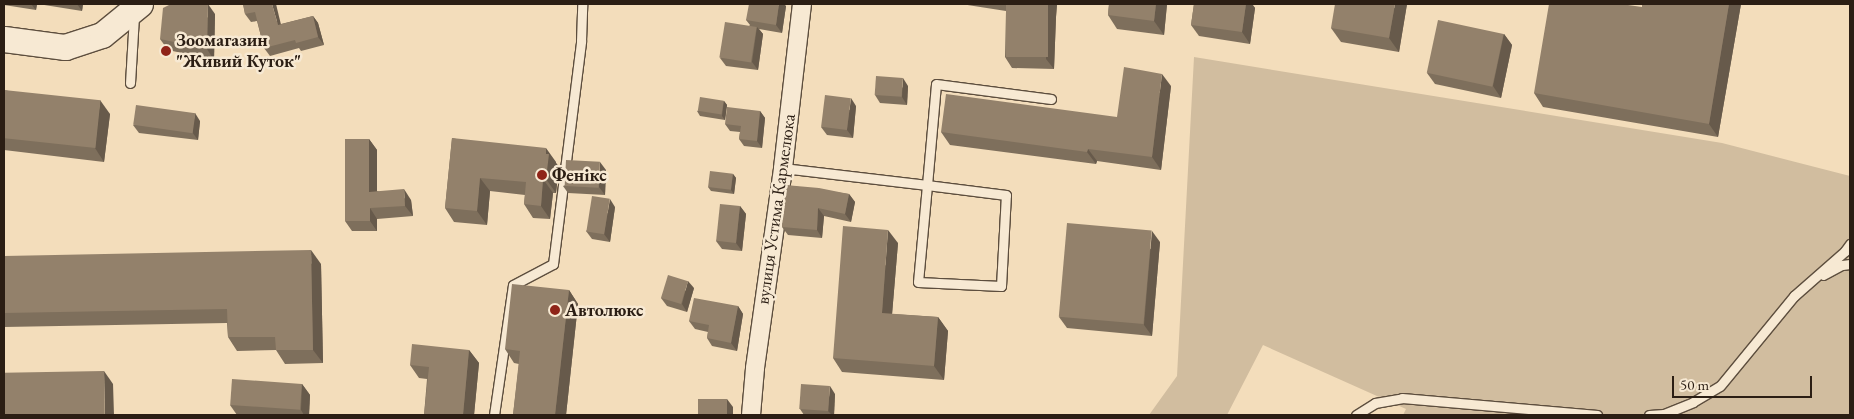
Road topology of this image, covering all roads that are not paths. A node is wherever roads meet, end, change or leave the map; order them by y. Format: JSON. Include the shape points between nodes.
{"nodes":[{"id":1,"x":582,"y":4,"type":"edge"},
{"id":2,"x":802,"y":4,"type":"edge"},
{"id":3,"x":137,"y":5,"type":"edge"},
{"id":4,"x":4,"y":39,"type":"edge"},
{"id":5,"x":130,"y":82,"type":"dead end"},
{"id":6,"x":1051,"y":99,"type":"dead end"},
{"id":7,"x":783,"y":168,"type":"junction"},
{"id":8,"x":927,"y":185,"type":"junction"},
{"id":9,"x":1850,"y":244,"type":"edge"},
{"id":10,"x":1850,"y":264,"type":"edge"},
{"id":11,"x":1813,"y":280,"type":"junction"},
{"id":12,"x":494,"y":415,"type":"edge"},
{"id":13,"x":751,"y":415,"type":"edge"},
{"id":14,"x":1356,"y":415,"type":"edge"},
{"id":15,"x":1597,"y":415,"type":"edge"},
{"id":16,"x":1649,"y":415,"type":"edge"}],
"edges":[{"from":1,"to":12,"type":"lane","via":[[581,40],[553,264],[513,285]]},
{"from":2,"to":7,"type":"street","name":"вулиця Устима Кармелюка"},
{"from":3,"to":4,"type":"main road","via":[[102,35],[64,46]]},
{"from":3,"to":5,"type":"lane"},
{"from":6,"to":8,"type":"lane","via":[[936,84]]},
{"from":7,"to":8,"type":"lane"},
{"from":7,"to":13,"type":"street","name":"вулиця Устима Кармелюка"},
{"from":8,"to":8,"type":"lane","via":[[918,282],[1001,286],[1006,195]]},
{"from":9,"to":11,"type":"lane"},
{"from":10,"to":11,"type":"lane"},
{"from":11,"to":16,"type":"lane","via":[[1794,296],[1720,386],[1694,402],[1664,414]]},
{"from":14,"to":15,"type":"lane","via":[[1375,404],[1402,398]]}]}
